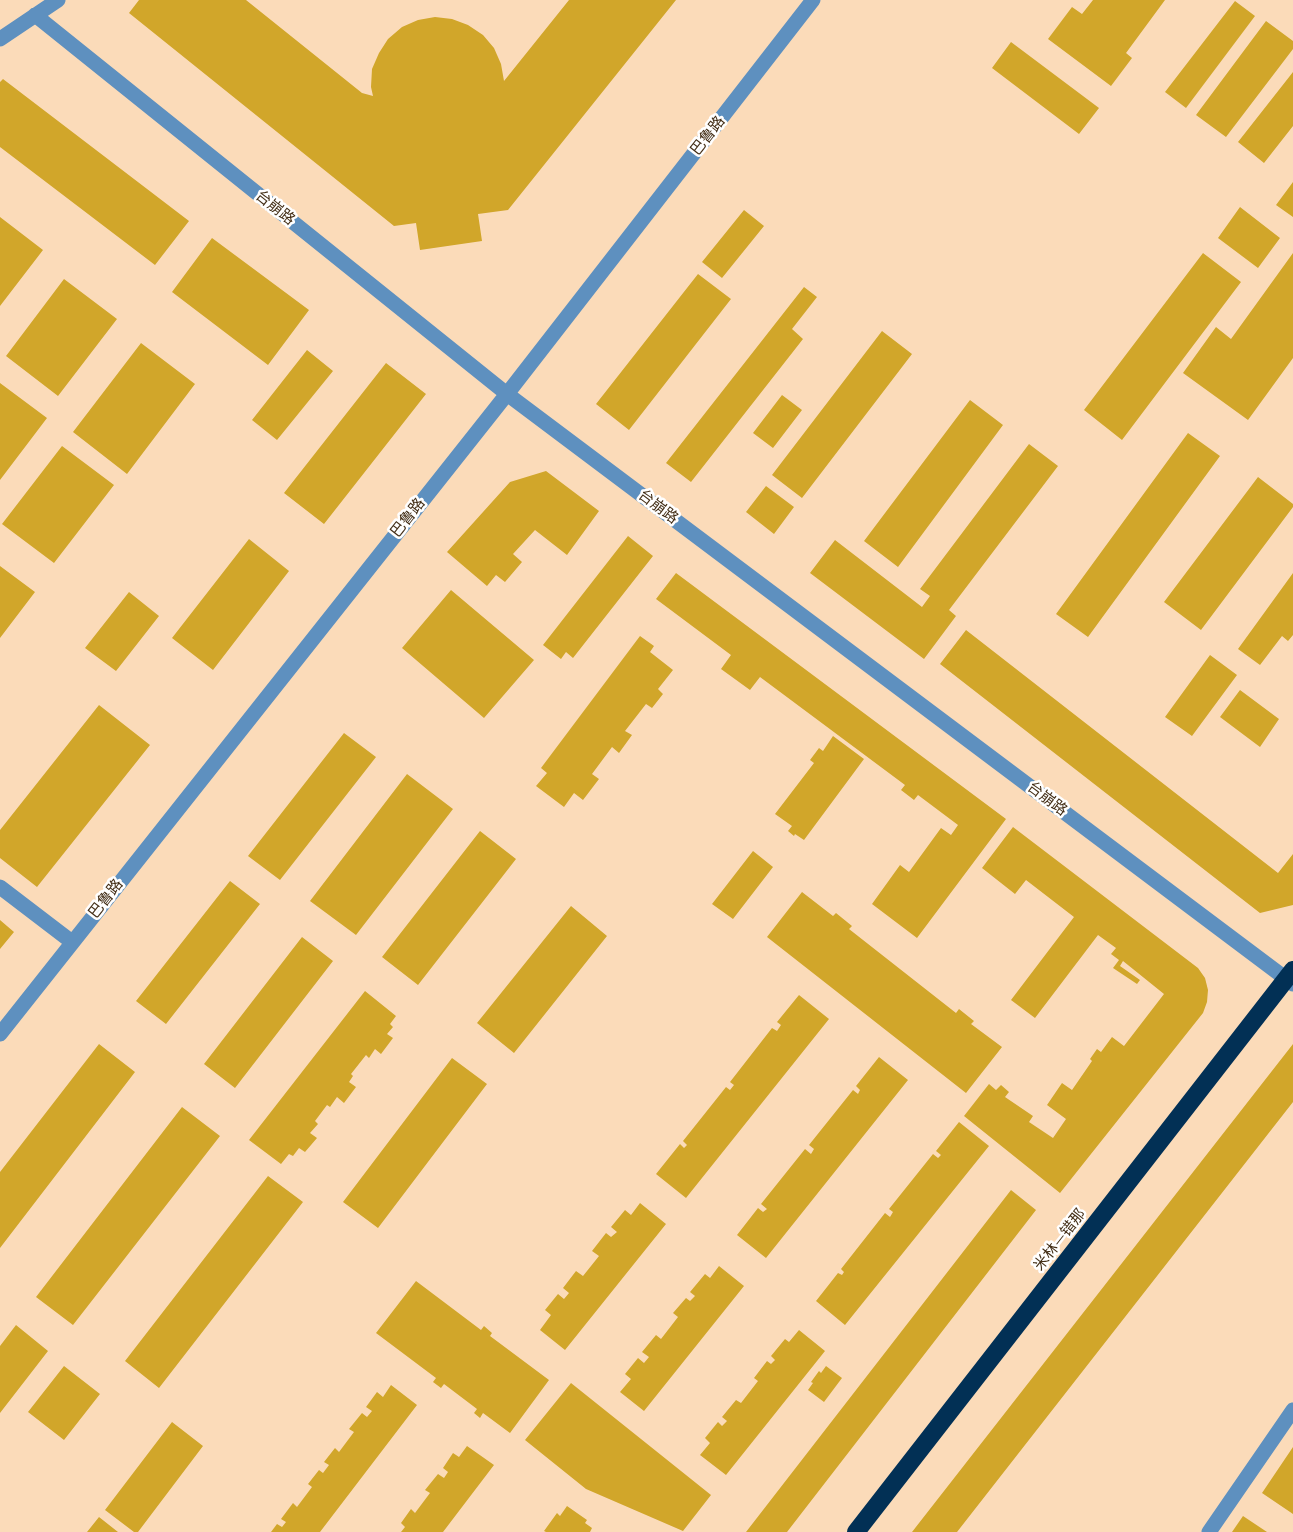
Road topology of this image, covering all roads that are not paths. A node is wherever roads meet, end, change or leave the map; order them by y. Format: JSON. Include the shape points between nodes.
{"nodes":[{"id":1,"x":58,"y":0,"type":"edge"},
{"id":2,"x":813,"y":0,"type":"edge"},
{"id":3,"x":35,"y":15,"type":"junction"},
{"id":4,"x":0,"y":39,"type":"edge"},
{"id":5,"x":507,"y":394,"type":"junction"},
{"id":6,"x":0,"y":888,"type":"edge"},
{"id":7,"x":72,"y":942,"type":"junction"},
{"id":8,"x":1291,"y":978,"type":"edge"},
{"id":9,"x":0,"y":1034,"type":"edge"},
{"id":10,"x":1293,"y":1410,"type":"edge"},
{"id":11,"x":855,"y":1532,"type":"edge"},
{"id":12,"x":1209,"y":1532,"type":"edge"}],
"edges":[{"from":1,"to":3,"type":"street"},
{"from":2,"to":5,"type":"street","name":"巴鲁路"},
{"from":3,"to":4,"type":"street"},
{"from":3,"to":5,"type":"street","name":"台崩路"},
{"from":5,"to":7,"type":"street","name":"巴鲁路"},
{"from":5,"to":8,"type":"street","name":"台崩路"},
{"from":6,"to":7,"type":"street"},
{"from":7,"to":9,"type":"street","name":"巴鲁路"},
{"from":8,"to":11,"type":"highway","name":"米林—错那"},
{"from":10,"to":12,"type":"street"}]}
